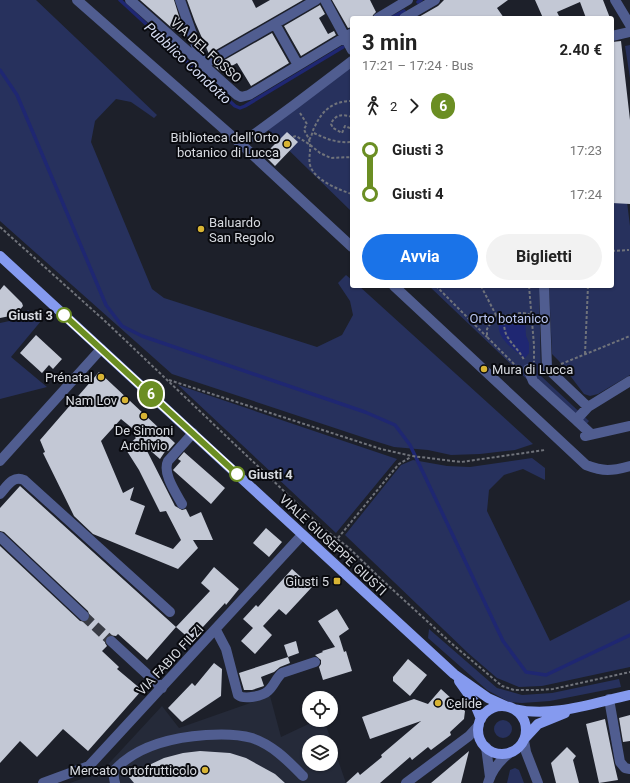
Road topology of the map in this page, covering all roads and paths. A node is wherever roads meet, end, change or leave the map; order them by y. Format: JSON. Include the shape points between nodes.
{"nodes":[{"id":1,"x":77,"y":0,"type":"edge"},
{"id":2,"x":130,"y":0,"type":"edge"},
{"id":3,"x":180,"y":0,"type":"edge"},
{"id":4,"x":316,"y":0,"type":"edge"},
{"id":5,"x":325,"y":0,"type":"edge"},
{"id":6,"x":435,"y":0,"type":"edge"},
{"id":7,"x":615,"y":0,"type":"edge"},
{"id":8,"x":409,"y":8,"type":"edge"},
{"id":9,"x":384,"y":16,"type":"edge"},
{"id":10,"x":275,"y":24,"type":"junction"},
{"id":11,"x":630,"y":25,"type":"edge"},
{"id":12,"x":630,"y":32,"type":"edge"},
{"id":13,"x":614,"y":36,"type":"edge"},
{"id":14,"x":350,"y":44,"type":"edge"},
{"id":15,"x":350,"y":63,"type":"edge"},
{"id":16,"x":203,"y":65,"type":"junction"},
{"id":17,"x":298,"y":65,"type":"junction"},
{"id":18,"x":350,"y":101,"type":"edge"},
{"id":19,"x":350,"y":117,"type":"edge"},
{"id":20,"x":307,"y":124,"type":"dead end"},
{"id":21,"x":350,"y":128,"type":"edge"},
{"id":22,"x":314,"y":133,"type":"junction"},
{"id":23,"x":293,"y":138,"type":"dead end"},
{"id":24,"x":309,"y":140,"type":"junction"},
{"id":25,"x":350,"y":142,"type":"edge"},
{"id":26,"x":241,"y":144,"type":"junction"},
{"id":27,"x":309,"y":144,"type":"junction"},
{"id":28,"x":350,"y":157,"type":"edge"},
{"id":29,"x":350,"y":193,"type":"edge"},
{"id":30,"x":0,"y":227,"type":"edge"},
{"id":31,"x":350,"y":245,"type":"edge"},
{"id":32,"x":614,"y":250,"type":"edge"},
{"id":33,"x":629,"y":250,"type":"edge"},
{"id":34,"x":0,"y":256,"type":"edge"},
{"id":35,"x":396,"y":288,"type":"edge"},
{"id":36,"x":439,"y":288,"type":"edge"},
{"id":37,"x":482,"y":288,"type":"edge"},
{"id":38,"x":529,"y":288,"type":"edge"},
{"id":39,"x":544,"y":288,"type":"edge"},
{"id":40,"x":588,"y":288,"type":"edge"},
{"id":41,"x":496,"y":315,"type":"junction"},
{"id":42,"x":531,"y":315,"type":"junction"},
{"id":43,"x":503,"y":317,"type":"junction"},
{"id":44,"x":630,"y":336,"type":"edge"},
{"id":45,"x":487,"y":337,"type":"junction"},
{"id":46,"x":101,"y":349,"type":"junction"},
{"id":47,"x":585,"y":354,"type":"junction"},
{"id":48,"x":522,"y":356,"type":"dead end"},
{"id":49,"x":561,"y":364,"type":"dead end"},
{"id":50,"x":528,"y":369,"type":"junction"},
{"id":51,"x":167,"y":379,"type":"junction"},
{"id":52,"x":630,"y":381,"type":"edge"},
{"id":53,"x":588,"y":407,"type":"junction"},
{"id":54,"x":576,"y":420,"type":"junction"},
{"id":55,"x":630,"y":426,"type":"edge"},
{"id":56,"x":193,"y":433,"type":"junction"},
{"id":57,"x":545,"y":450,"type":"dead end"},
{"id":58,"x":412,"y":456,"type":"junction"},
{"id":59,"x":0,"y":461,"type":"edge"},
{"id":60,"x":630,"y":466,"type":"edge"},
{"id":61,"x":0,"y":494,"type":"edge"},
{"id":62,"x":182,"y":504,"type":"dead end"},
{"id":63,"x":329,"y":532,"type":"junction"},
{"id":64,"x":302,"y":535,"type":"junction"},
{"id":65,"x":328,"y":536,"type":"dead end"},
{"id":66,"x":0,"y":537,"type":"edge"},
{"id":67,"x":338,"y":538,"type":"junction"},
{"id":68,"x":170,"y":612,"type":"dead end"},
{"id":69,"x":84,"y":616,"type":"tunnel mouth"},
{"id":70,"x":216,"y":630,"type":"junction"},
{"id":71,"x":111,"y":641,"type":"tunnel mouth"},
{"id":72,"x":315,"y":662,"type":"dead end"},
{"id":73,"x":630,"y":672,"type":"edge"},
{"id":74,"x":454,"y":674,"type":"junction"},
{"id":75,"x":162,"y":688,"type":"junction"},
{"id":76,"x":630,"y":695,"type":"edge"},
{"id":77,"x":609,"y":699,"type":"junction"},
{"id":78,"x":585,"y":705,"type":"junction"},
{"id":79,"x":510,"y":707,"type":"junction"},
{"id":80,"x":480,"y":722,"type":"junction"},
{"id":81,"x":524,"y":739,"type":"junction"},
{"id":82,"x":486,"y":747,"type":"junction"},
{"id":83,"x":511,"y":752,"type":"junction"},
{"id":84,"x":630,"y":769,"type":"edge"},
{"id":85,"x":303,"y":776,"type":"dead end"},
{"id":86,"x":489,"y":780,"type":"edge"},
{"id":87,"x":44,"y":783,"type":"edge"},
{"id":88,"x":115,"y":783,"type":"edge"},
{"id":89,"x":406,"y":783,"type":"edge"},
{"id":90,"x":538,"y":783,"type":"edge"}],
"edges":[{"from":1,"to":26,"type":"street"},
{"from":2,"to":16,"type":"street","name":"VIA DEL FOSSO"},
{"from":3,"to":16,"type":"street"},
{"from":4,"to":10,"type":"street"},
{"from":5,"to":14,"type":"street"},
{"from":6,"to":8,"type":"street"},
{"from":7,"to":11,"type":"street"},
{"from":8,"to":9,"type":"street"},
{"from":10,"to":16,"type":"street"},
{"from":10,"to":17,"type":"street"},
{"from":12,"to":13,"type":"street"},
{"from":14,"to":17,"type":"street","name":"VIA DEL FOSSO"},
{"from":15,"to":26,"type":"street"},
{"from":16,"to":17,"type":"street","name":"VIA DEL FOSSO","via":[[241,97],[249,95]]},
{"from":18,"to":22,"type":"path","via":[[324,110],[314,127]]},
{"from":19,"to":21,"type":"path","via":[[337,116],[331,124],[342,133],[345,126]]},
{"from":20,"to":24,"type":"path","via":[[304,129]]},
{"from":22,"to":24,"type":"path"},
{"from":22,"to":25,"type":"path","via":[[333,141]]},
{"from":23,"to":27,"type":"path","via":[[296,136]]},
{"from":24,"to":27,"type":"path"},
{"from":26,"to":31,"type":"street"},
{"from":27,"to":28,"type":"path","via":[[331,158]]},
{"from":27,"to":29,"type":"path","via":[[310,165],[317,176],[338,190]]},
{"from":30,"to":51,"type":"path"},
{"from":32,"to":33,"type":"path"},
{"from":34,"to":46,"type":"main road","name":"VIALE GIUSEPPE GIUSTI"},
{"from":35,"to":60,"type":"street","via":[[586,465],[599,470]]},
{"from":36,"to":45,"type":"path"},
{"from":37,"to":41,"type":"path"},
{"from":38,"to":42,"type":"path"},
{"from":39,"to":53,"type":"street","via":[[547,368]]},
{"from":40,"to":47,"type":"path"},
{"from":41,"to":43,"type":"path"},
{"from":41,"to":45,"type":"path","via":[[487,329]]},
{"from":42,"to":43,"type":"path","via":[[520,312]]},
{"from":42,"to":50,"type":"path","via":[[534,364]]},
{"from":43,"to":48,"type":"path","via":[[507,336]]},
{"from":44,"to":47,"type":"path"},
{"from":45,"to":50,"type":"path","via":[[518,369]]},
{"from":46,"to":56,"type":"main road","name":"VIALE GIUSEPPE GIUSTI"},
{"from":46,"to":59,"type":"street"},
{"from":47,"to":49,"type":"path"},
{"from":50,"to":54,"type":"street","via":[[533,381]]},
{"from":51,"to":58,"type":"path","via":[[381,449]]},
{"from":51,"to":63,"type":"path"},
{"from":52,"to":53,"type":"street"},
{"from":53,"to":54,"type":"street"},
{"from":54,"to":55,"type":"street","via":[[588,435]]},
{"from":56,"to":62,"type":"street","via":[[166,466]]},
{"from":56,"to":64,"type":"main road","name":"VIALE GIUSEPPE GIUSTI"},
{"from":57,"to":58,"type":"path","via":[[461,462]]},
{"from":58,"to":67,"type":"path","via":[[399,464]]},
{"from":61,"to":68,"type":"street","via":[[11,481],[20,478],[24,480]]},
{"from":63,"to":65,"type":"path"},
{"from":63,"to":67,"type":"path"},
{"from":64,"to":70,"type":"street","name":"VIA FABIO FILZI"},
{"from":64,"to":74,"type":"main road","name":"VIALE GIUSEPPE GIUSTI"},
{"from":66,"to":69,"type":"street"},
{"from":67,"to":73,"type":"path","via":[[451,643],[502,686],[538,690]]},
{"from":70,"to":72,"type":"street","via":[[226,649],[241,698],[268,691],[282,673]]},
{"from":70,"to":75,"type":"street","name":"VIA FABIO FILZI"},
{"from":71,"to":75,"type":"street"},
{"from":74,"to":79,"type":"main road","name":"VIALE GIUSEPPE GIUSTI","via":[[488,698]]},
{"from":74,"to":80,"type":"main road","name":"VIALE GIUSEPPE GIUSTI","via":[[474,702]]},
{"from":75,"to":87,"type":"street","name":"VIA FABIO FILZI","via":[[89,766]]},
{"from":76,"to":77,"type":"main road"},
{"from":77,"to":78,"type":"main road"},
{"from":77,"to":84,"type":"street","via":[[620,762],[625,768]]},
{"from":78,"to":79,"type":"main road","via":[[554,711],[529,711]]},
{"from":78,"to":81,"type":"main road","via":[[538,724]]},
{"from":79,"to":80,"type":"main road","via":[[495,707],[485,714]]},
{"from":79,"to":81,"type":"main road","via":[[518,712],[525,724]]},
{"from":80,"to":82,"type":"main road","via":[[480,737]]},
{"from":80,"to":89,"type":"street","via":[[469,736]]},
{"from":81,"to":83,"type":"main road","via":[[516,750]]},
{"from":81,"to":90,"type":"street","via":[[526,752]]},
{"from":82,"to":83,"type":"main road","via":[[495,753]]},
{"from":82,"to":86,"type":"street"},
{"from":83,"to":86,"type":"street","via":[[496,765]]},
{"from":85,"to":88,"type":"street","via":[[278,752],[263,742],[235,736],[205,735],[172,740],[140,751],[114,771]]}]}
